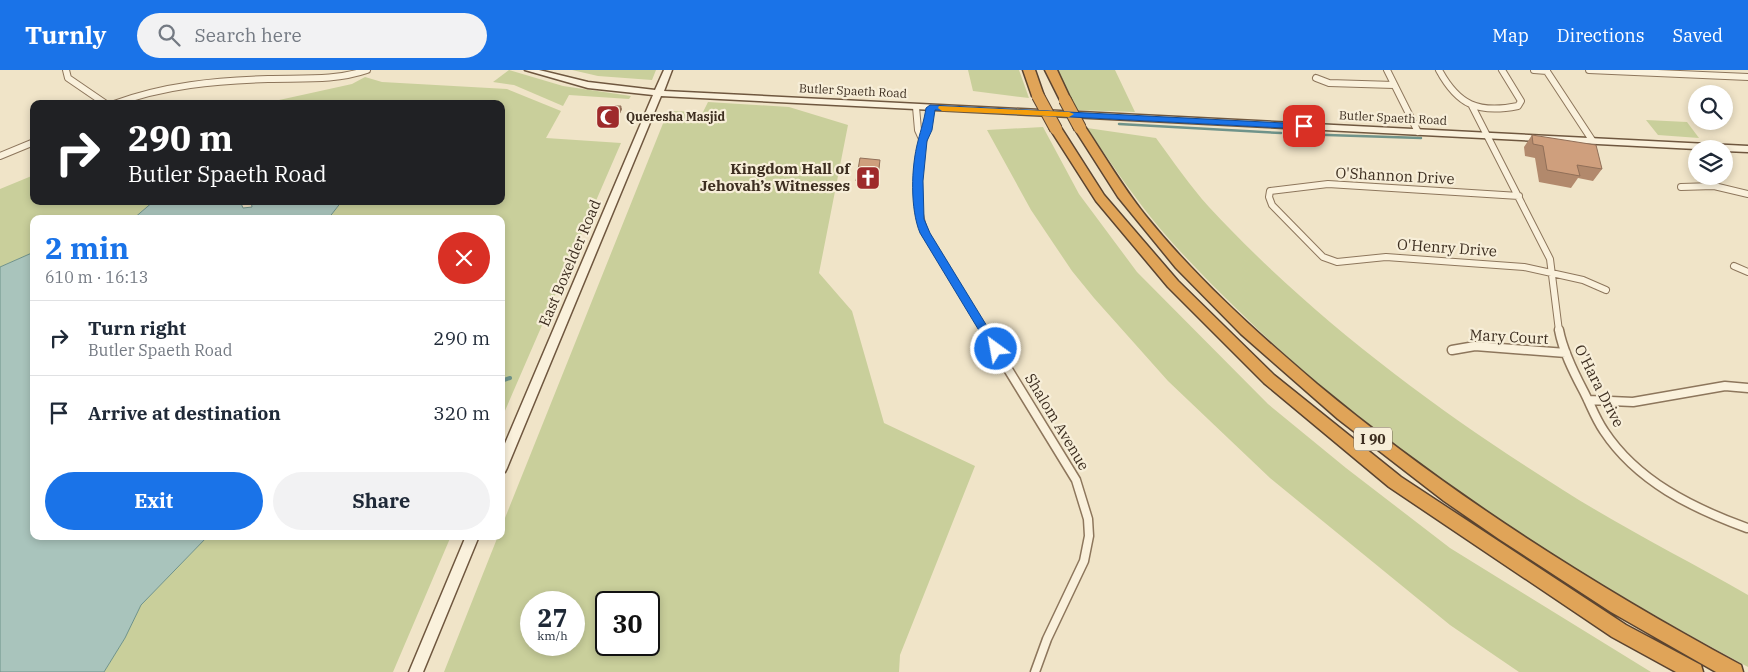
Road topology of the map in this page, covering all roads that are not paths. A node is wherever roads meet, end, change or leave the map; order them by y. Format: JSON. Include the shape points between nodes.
{"nodes":[{"id":1,"x":66,"y":70,"type":"edge"},
{"id":2,"x":367,"y":70,"type":"edge"},
{"id":3,"x":529,"y":70,"type":"edge"},
{"id":4,"x":668,"y":70,"type":"edge"},
{"id":5,"x":1029,"y":70,"type":"edge"},
{"id":6,"x":1051,"y":70,"type":"edge"},
{"id":7,"x":1387,"y":70,"type":"edge"},
{"id":8,"x":1439,"y":70,"type":"edge"},
{"id":9,"x":1502,"y":70,"type":"edge"},
{"id":10,"x":1534,"y":70,"type":"edge"},
{"id":11,"x":1546,"y":70,"type":"edge"},
{"id":12,"x":1589,"y":70,"type":"edge"},
{"id":13,"x":1748,"y":77,"type":"edge"},
{"id":14,"x":1316,"y":78,"type":"dead end"},
{"id":15,"x":1394,"y":85,"type":"junction"},
{"id":16,"x":658,"y":93,"type":"junction"},
{"id":17,"x":100,"y":100,"type":"edge"},
{"id":18,"x":126,"y":100,"type":"edge"},
{"id":19,"x":1472,"y":106,"type":"junction"},
{"id":20,"x":916,"y":107,"type":"junction"},
{"id":21,"x":930,"y":108,"type":"junction"},
{"id":22,"x":1418,"y":132,"type":"junction"},
{"id":23,"x":1488,"y":136,"type":"junction"},
{"id":24,"x":1592,"y":140,"type":"junction"},
{"id":25,"x":923,"y":141,"type":"junction"},
{"id":26,"x":30,"y":144,"type":"edge"},
{"id":27,"x":1748,"y":149,"type":"edge"},
{"id":28,"x":0,"y":156,"type":"edge"},
{"id":29,"x":1681,"y":187,"type":"dead end"},
{"id":30,"x":1748,"y":194,"type":"edge"},
{"id":31,"x":1519,"y":196,"type":"junction"},
{"id":32,"x":1337,"y":262,"type":"joint"},
{"id":33,"x":1734,"y":266,"type":"dead end"},
{"id":34,"x":1748,"y":272,"type":"edge"},
{"id":35,"x":1554,"y":273,"type":"junction"},
{"id":36,"x":1606,"y":290,"type":"dead end"},
{"id":37,"x":1452,"y":350,"type":"dead end"},
{"id":38,"x":1566,"y":353,"type":"junction"},
{"id":39,"x":1748,"y":388,"type":"edge"},
{"id":40,"x":1588,"y":400,"type":"junction"},
{"id":41,"x":505,"y":458,"type":"edge"},
{"id":42,"x":1747,"y":528,"type":"edge"},
{"id":43,"x":470,"y":540,"type":"edge"},
{"id":44,"x":416,"y":672,"type":"edge"},
{"id":45,"x":1035,"y":672,"type":"edge"},
{"id":46,"x":1694,"y":672,"type":"edge"},
{"id":47,"x":1734,"y":672,"type":"edge"}],
"edges":[{"from":1,"to":17,"type":"street","via":[[68,78]]},
{"from":2,"to":18,"type":"street","via":[[337,78],[190,82]]},
{"from":3,"to":16,"type":"main road","name":"Butler Spaeth Road","via":[[588,85]]},
{"from":4,"to":16,"type":"main road","name":"East Boxelder Road"},
{"from":5,"to":46,"type":"highway","number":"I 90","bridge":true,"via":[[1038,96],[1056,129],[1100,198],[1172,284],[1268,379],[1395,482],[1619,631]]},
{"from":6,"to":47,"type":"highway","number":"I 90","bridge":true,"via":[[1080,128],[1122,193],[1163,244],[1244,329],[1342,414],[1442,492],[1554,567]]},
{"from":7,"to":15,"type":"street"},
{"from":8,"to":19,"type":"street","via":[[1455,98]]},
{"from":9,"to":19,"type":"street","via":[[1521,101],[1518,106]]},
{"from":10,"to":11,"type":"street"},
{"from":11,"to":24,"type":"street"},
{"from":12,"to":13,"type":"street"},
{"from":14,"to":15,"type":"street","via":[[1329,83]]},
{"from":15,"to":22,"type":"street"},
{"from":16,"to":20,"type":"main road","name":"Butler Spaeth Road"},
{"from":16,"to":41,"type":"main road","name":"East Boxelder Road"},
{"from":19,"to":23,"type":"street","name":"O'Hara Drive"},
{"from":20,"to":21,"type":"main road","name":"Butler Spaeth Road"},
{"from":20,"to":25,"type":"street","name":"Shalom Avenue","via":[[918,130]]},
{"from":21,"to":22,"type":"main road","name":"Butler Spaeth Road"},
{"from":21,"to":25,"type":"street","name":"Shalom Avenue","via":[[928,130]]},
{"from":22,"to":23,"type":"main road","name":"Butler Spaeth Road"},
{"from":23,"to":24,"type":"main road","name":"Butler Spaeth Road"},
{"from":23,"to":31,"type":"street","name":"O'Hara Drive"},
{"from":24,"to":27,"type":"main road","name":"Butler Spaeth Road"},
{"from":25,"to":45,"type":"street","name":"Shalom Avenue","via":[[917,200],[919,219],[925,233],[1057,447],[1084,499],[1088,542],[1083,563],[1040,651]]},
{"from":26,"to":28,"type":"street"},
{"from":29,"to":30,"type":"street","via":[[1714,186]]},
{"from":31,"to":32,"type":"street","name":"O'Shannon Drive","via":[[1337,184],[1270,191],[1272,205],[1324,257]]},
{"from":31,"to":35,"type":"street","name":"O'Hara Drive","via":[[1544,244]]},
{"from":32,"to":35,"type":"street","name":"O'Henry Drive","via":[[1386,257],[1524,267]]},
{"from":33,"to":34,"type":"street"},
{"from":35,"to":36,"type":"street","name":"O'Henry Drive"},
{"from":35,"to":38,"type":"street","name":"O'Hara Drive","via":[[1561,340]]},
{"from":37,"to":38,"type":"street","name":"Mary Court","via":[[1475,346]]},
{"from":38,"to":40,"type":"street","name":"O'Hara Drive"},
{"from":39,"to":40,"type":"street","via":[[1725,386],[1633,402]]},
{"from":40,"to":42,"type":"street","name":"O'Hara Drive","via":[[1604,432],[1649,478],[1715,517]]},
{"from":43,"to":44,"type":"main road"}]}
